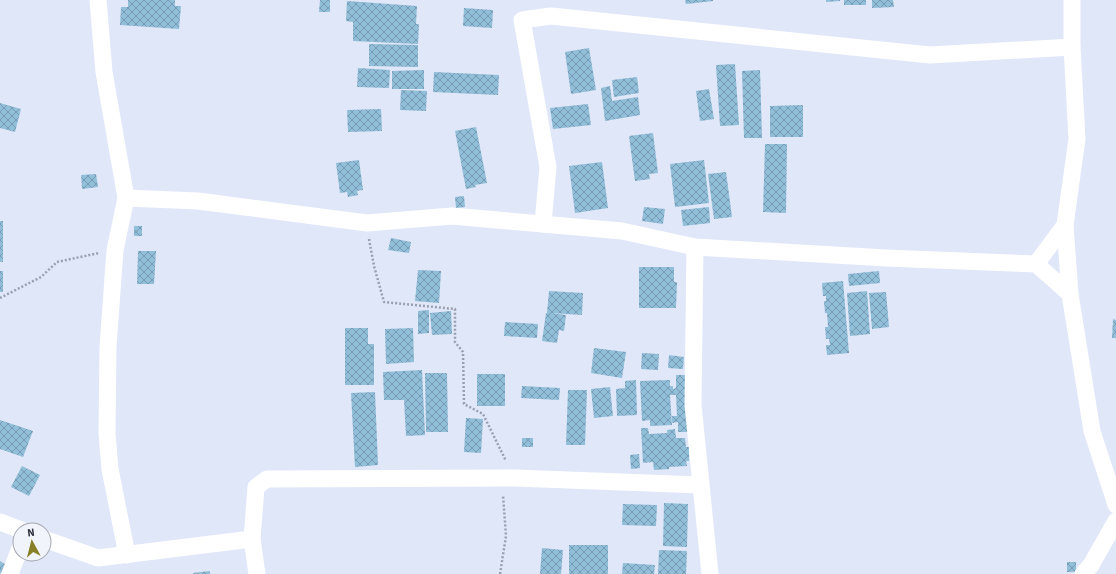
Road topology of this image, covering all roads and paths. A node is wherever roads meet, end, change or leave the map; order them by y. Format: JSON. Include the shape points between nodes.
{"nodes":[{"id":1,"x":98,"y":0,"type":"edge"},
{"id":2,"x":1072,"y":0,"type":"edge"},
{"id":3,"x":1072,"y":47,"type":"junction"},
{"id":4,"x":126,"y":198,"type":"junction"},
{"id":5,"x":367,"y":223,"type":"junction"},
{"id":6,"x":543,"y":224,"type":"junction"},
{"id":7,"x":1065,"y":225,"type":"junction"},
{"id":8,"x":695,"y":247,"type":"junction"},
{"id":9,"x":115,"y":250,"type":"junction"},
{"id":10,"x":1036,"y":264,"type":"junction"},
{"id":11,"x":1070,"y":294,"type":"junction"},
{"id":12,"x":0,"y":298,"type":"edge"},
{"id":13,"x":509,"y":478,"type":"junction"},
{"id":14,"x":701,"y":485,"type":"junction"},
{"id":15,"x":1116,"y":505,"type":"edge"},
{"id":16,"x":1116,"y":521,"type":"edge"},
{"id":17,"x":0,"y":522,"type":"edge"},
{"id":18,"x":12,"y":527,"type":"edge"},
{"id":19,"x":252,"y":539,"type":"junction"},
{"id":20,"x":52,"y":543,"type":"edge"},
{"id":21,"x":127,"y":555,"type":"junction"},
{"id":22,"x":15,"y":562,"type":"edge"},
{"id":23,"x":98,"y":566,"type":"edge"},
{"id":24,"x":10,"y":574,"type":"edge"},
{"id":25,"x":257,"y":574,"type":"edge"},
{"id":26,"x":500,"y":574,"type":"edge"},
{"id":27,"x":710,"y":574,"type":"edge"},
{"id":28,"x":1083,"y":574,"type":"edge"}],
"edges":[{"from":1,"to":4,"type":"street","via":[[104,72]]},
{"from":2,"to":3,"type":"street"},
{"from":3,"to":6,"type":"street","via":[[930,55],[551,16],[522,20],[548,167]]},
{"from":3,"to":7,"type":"street","via":[[1077,139]]},
{"from":4,"to":5,"type":"street","via":[[198,201]]},
{"from":4,"to":9,"type":"street"},
{"from":5,"to":6,"type":"street","via":[[452,216]]},
{"from":5,"to":13,"type":"path","via":[[374,266],[384,302],[455,309],[455,342],[463,352],[464,404],[483,414]]},
{"from":6,"to":8,"type":"street","via":[[622,231]]},
{"from":7,"to":10,"type":"street"},
{"from":7,"to":11,"type":"street"},
{"from":8,"to":10,"type":"street"},
{"from":8,"to":14,"type":"street","via":[[693,405]]},
{"from":9,"to":12,"type":"path","via":[[57,262],[41,277]]},
{"from":9,"to":21,"type":"street","via":[[108,347],[107,433],[110,469]]},
{"from":10,"to":11,"type":"street"},
{"from":11,"to":15,"type":"street","via":[[1092,431]]},
{"from":13,"to":14,"type":"street"},
{"from":13,"to":19,"type":"street","via":[[267,479],[256,486]]},
{"from":13,"to":26,"type":"path","via":[[506,536]]},
{"from":14,"to":27,"type":"street"},
{"from":16,"to":28,"type":"street","via":[[1091,565]]},
{"from":17,"to":18,"type":"street"},
{"from":19,"to":21,"type":"street"},
{"from":19,"to":25,"type":"street"},
{"from":20,"to":23,"type":"street"},
{"from":21,"to":23,"type":"street"},
{"from":22,"to":24,"type":"street"}]}
